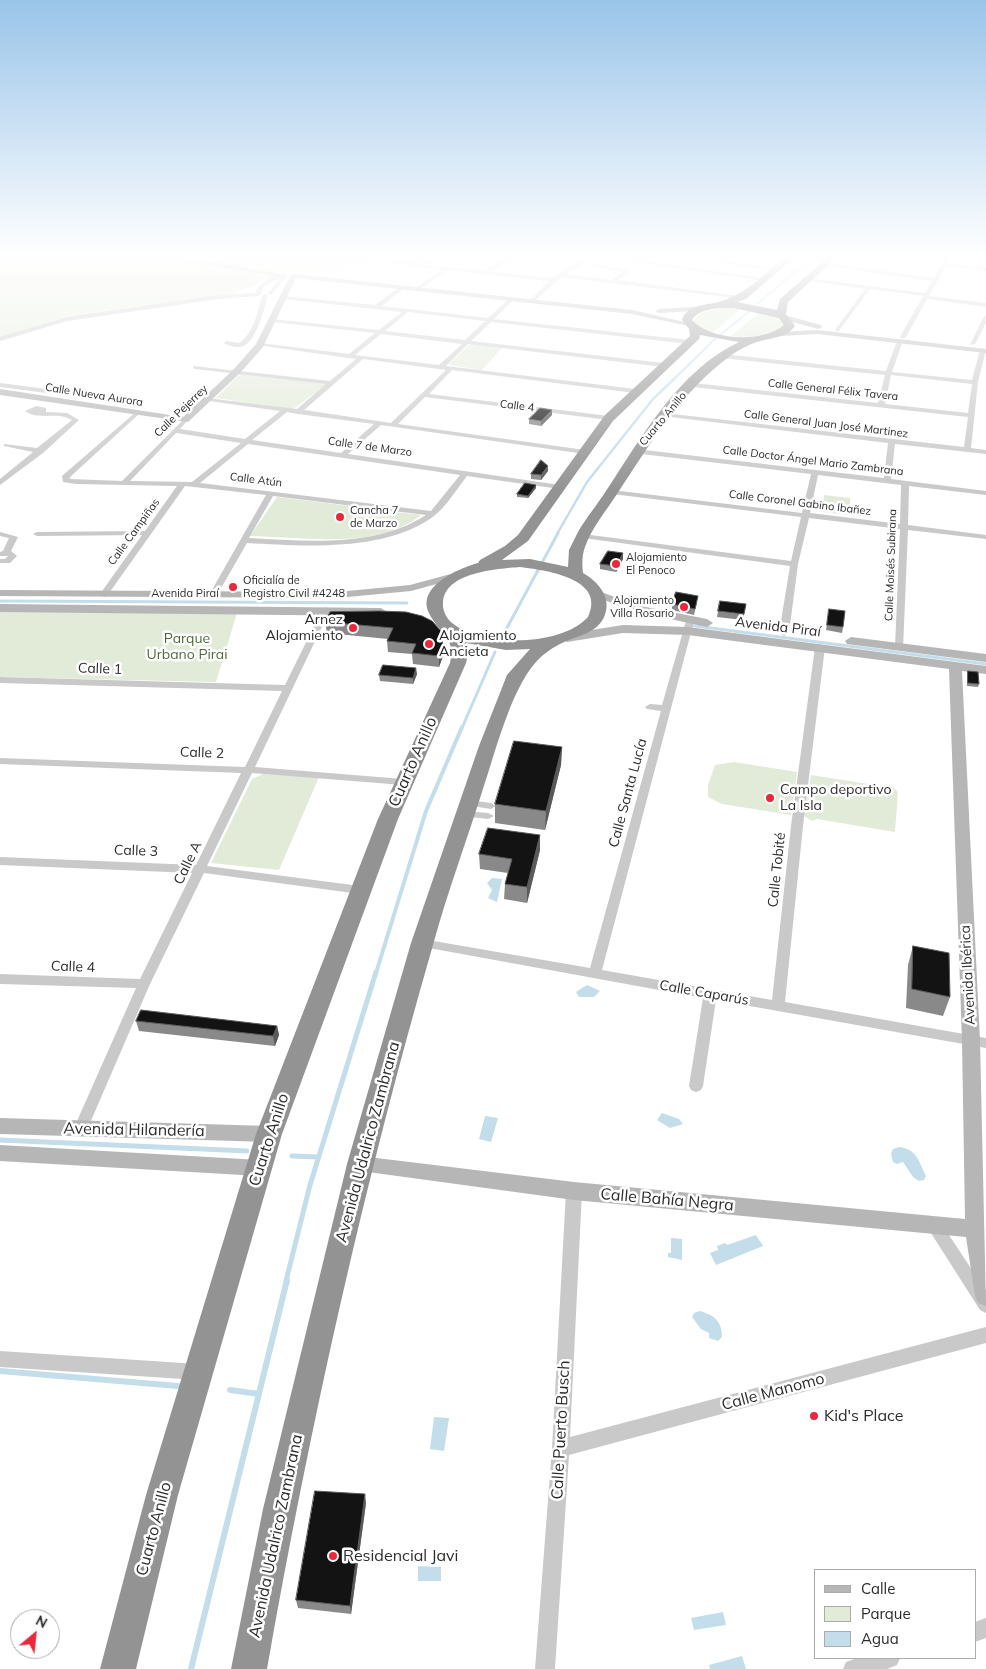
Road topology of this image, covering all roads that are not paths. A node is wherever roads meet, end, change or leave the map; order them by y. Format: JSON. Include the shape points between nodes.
{"nodes":[{"id":1,"x":16,"y":335,"type":"edge"},
{"id":2,"x":249,"y":335,"type":"edge"},
{"id":3,"x":266,"y":335,"type":"edge"},
{"id":4,"x":377,"y":335,"type":"edge"},
{"id":5,"x":405,"y":335,"type":"edge"},
{"id":6,"x":475,"y":335,"type":"edge"},
{"id":7,"x":626,"y":335,"type":"edge"},
{"id":8,"x":694,"y":335,"type":"edge"},
{"id":9,"x":713,"y":335,"type":"edge"},
{"id":10,"x":776,"y":335,"type":"edge"},
{"id":11,"x":857,"y":335,"type":"edge"},
{"id":12,"x":872,"y":335,"type":"edge"},
{"id":13,"x":904,"y":335,"type":"edge"},
{"id":14,"x":977,"y":335,"type":"edge"},
{"id":15,"x":887,"y":337,"type":"junction"},
{"id":16,"x":755,"y":339,"type":"junction"},
{"id":17,"x":902,"y":339,"type":"junction"},
{"id":18,"x":0,"y":340,"type":"edge"},
{"id":19,"x":467,"y":342,"type":"junction"},
{"id":20,"x":690,"y":342,"type":"junction"},
{"id":21,"x":227,"y":343,"type":"dead end"},
{"id":22,"x":972,"y":344,"type":"junction"},
{"id":23,"x":260,"y":345,"type":"junction"},
{"id":24,"x":985,"y":349,"type":"edge"},
{"id":25,"x":351,"y":356,"type":"junction"},
{"id":26,"x":721,"y":356,"type":"junction"},
{"id":27,"x":362,"y":357,"type":"junction"},
{"id":28,"x":664,"y":365,"type":"junction"},
{"id":29,"x":195,"y":367,"type":"dead end"},
{"id":30,"x":442,"y":367,"type":"junction"},
{"id":31,"x":451,"y":368,"type":"junction"},
{"id":32,"x":237,"y":371,"type":"junction"},
{"id":33,"x":888,"y":374,"type":"junction"},
{"id":34,"x":332,"y":382,"type":"junction"},
{"id":35,"x":975,"y":382,"type":"junction"},
{"id":36,"x":693,"y":385,"type":"junction"},
{"id":37,"x":635,"y":391,"type":"junction"},
{"id":38,"x":1,"y":392,"type":"edge"},
{"id":39,"x":62,"y":393,"type":"dead end"},
{"id":40,"x":424,"y":395,"type":"junction"},
{"id":41,"x":209,"y":399,"type":"junction"},
{"id":42,"x":881,"y":405,"type":"junction"},
{"id":43,"x":285,"y":410,"type":"junction"},
{"id":44,"x":43,"y":412,"type":"dead end"},
{"id":45,"x":298,"y":412,"type":"junction"},
{"id":46,"x":137,"y":413,"type":"junction"},
{"id":47,"x":664,"y":415,"type":"junction"},
{"id":48,"x":971,"y":415,"type":"junction"},
{"id":49,"x":609,"y":418,"type":"junction"},
{"id":50,"x":185,"y":420,"type":"junction"},
{"id":51,"x":380,"y":423,"type":"junction"},
{"id":52,"x":393,"y":425,"type":"junction"},
{"id":53,"x":176,"y":430,"type":"junction"},
{"id":54,"x":247,"y":441,"type":"junction"},
{"id":55,"x":892,"y":442,"type":"junction"},
{"id":56,"x":2,"y":444,"type":"edge"},
{"id":57,"x":40,"y":450,"type":"junction"},
{"id":58,"x":967,"y":450,"type":"junction"},
{"id":59,"x":585,"y":452,"type":"junction"},
{"id":60,"x":636,"y":452,"type":"junction"},
{"id":61,"x":986,"y":452,"type":"edge"},
{"id":62,"x":343,"y":455,"type":"junction"},
{"id":63,"x":465,"y":473,"type":"junction"},
{"id":64,"x":815,"y":473,"type":"junction"},
{"id":65,"x":125,"y":482,"type":"junction"},
{"id":66,"x":887,"y":482,"type":"junction"},
{"id":67,"x":0,"y":483,"type":"edge"},
{"id":68,"x":183,"y":483,"type":"junction"},
{"id":69,"x":194,"y":484,"type":"junction"},
{"id":70,"x":905,"y":484,"type":"junction"},
{"id":71,"x":560,"y":487,"type":"junction"},
{"id":72,"x":612,"y":492,"type":"junction"},
{"id":73,"x":986,"y":493,"type":"edge"},
{"id":74,"x":270,"y":494,"type":"junction"},
{"id":75,"x":432,"y":513,"type":"junction"},
{"id":76,"x":806,"y":515,"type":"junction"},
{"id":77,"x":904,"y":527,"type":"junction"},
{"id":78,"x":147,"y":533,"type":"junction"},
{"id":79,"x":0,"y":534,"type":"edge"},
{"id":80,"x":37,"y":534,"type":"dead end"},
{"id":81,"x":583,"y":536,"type":"junction"},
{"id":82,"x":986,"y":537,"type":"edge"},
{"id":83,"x":244,"y":540,"type":"junction"},
{"id":84,"x":3,"y":553,"type":"edge"},
{"id":85,"x":0,"y":561,"type":"edge"},
{"id":86,"x":794,"y":564,"type":"junction"},
{"id":87,"x":475,"y":569,"type":"junction"},
{"id":88,"x":458,"y":575,"type":"junction"},
{"id":89,"x":576,"y":576,"type":"junction"},
{"id":90,"x":0,"y":593,"type":"edge"},
{"id":91,"x":596,"y":593,"type":"junction"},
{"id":92,"x":104,"y":594,"type":"junction"},
{"id":93,"x":213,"y":594,"type":"junction"},
{"id":94,"x":0,"y":608,"type":"edge"},
{"id":95,"x":326,"y":610,"type":"junction"},
{"id":96,"x":397,"y":614,"type":"edge"},
{"id":97,"x":441,"y":624,"type":"junction"},
{"id":98,"x":689,"y":625,"type":"junction"},
{"id":99,"x":784,"y":633,"type":"junction"},
{"id":100,"x":560,"y":640,"type":"junction"},
{"id":101,"x":820,"y":647,"type":"junction"},
{"id":102,"x":900,"y":647,"type":"junction"},
{"id":103,"x":986,"y":658,"type":"edge"},
{"id":104,"x":954,"y":660,"type":"junction"},
{"id":105,"x":986,"y":670,"type":"edge"},
{"id":106,"x":0,"y":680,"type":"edge"},
{"id":107,"x":289,"y":688,"type":"junction"},
{"id":108,"x":650,"y":707,"type":"dead end"},
{"id":109,"x":667,"y":709,"type":"junction"},
{"id":110,"x":0,"y":762,"type":"edge"},
{"id":111,"x":249,"y":770,"type":"junction"},
{"id":112,"x":403,"y":782,"type":"junction"},
{"id":113,"x":0,"y":861,"type":"edge"},
{"id":114,"x":201,"y":869,"type":"junction"},
{"id":115,"x":360,"y":890,"type":"junction"},
{"id":116,"x":422,"y":943,"type":"junction"},
{"id":117,"x":595,"y":974,"type":"junction"},
{"id":118,"x":0,"y":979,"type":"edge"},
{"id":119,"x":144,"y":984,"type":"junction"},
{"id":120,"x":710,"y":994,"type":"junction"},
{"id":121,"x":778,"y":1006,"type":"junction"},
{"id":122,"x":979,"y":1042,"type":"edge"},
{"id":123,"x":696,"y":1086,"type":"dead end"},
{"id":124,"x":0,"y":1126,"type":"edge"},
{"id":125,"x":80,"y":1130,"type":"junction"},
{"id":126,"x":269,"y":1134,"type":"junction"},
{"id":127,"x":0,"y":1153,"type":"edge"},
{"id":128,"x":360,"y":1164,"type":"junction"},
{"id":129,"x":260,"y":1168,"type":"junction"},
{"id":130,"x":574,"y":1191,"type":"junction"},
{"id":131,"x":934,"y":1225,"type":"junction"},
{"id":132,"x":975,"y":1229,"type":"junction"},
{"id":133,"x":986,"y":1296,"type":"edge"},
{"id":134,"x":986,"y":1306,"type":"edge"},
{"id":135,"x":986,"y":1335,"type":"edge"},
{"id":136,"x":0,"y":1359,"type":"edge"},
{"id":137,"x":198,"y":1372,"type":"junction"},
{"id":138,"x":561,"y":1448,"type":"junction"},
{"id":139,"x":887,"y":1659,"type":"edge"},
{"id":140,"x":118,"y":1669,"type":"edge"},
{"id":141,"x":249,"y":1669,"type":"edge"},
{"id":142,"x":545,"y":1669,"type":"edge"},
{"id":143,"x":853,"y":1669,"type":"edge"}],
"edges":[{"from":1,"to":18,"type":"street"},
{"from":2,"to":21,"type":"street","via":[[241,345]]},
{"from":3,"to":23,"type":"street","name":"Calle Pejerrey"},
{"from":4,"to":25,"type":"street"},
{"from":5,"to":19,"type":"street"},
{"from":6,"to":19,"type":"street"},
{"from":7,"to":20,"type":"street"},
{"from":8,"to":20,"type":"highway"},
{"from":9,"to":16,"type":"highway"},
{"from":10,"to":16,"type":"highway"},
{"from":11,"to":15,"type":"street"},
{"from":12,"to":15,"type":"street"},
{"from":13,"to":17,"type":"street"},
{"from":14,"to":22,"type":"street"},
{"from":15,"to":17,"type":"street"},
{"from":16,"to":26,"type":"highway","name":"Cuarto Anillo"},
{"from":17,"to":22,"type":"street"},
{"from":17,"to":24,"type":"street"},
{"from":17,"to":33,"type":"street"},
{"from":19,"to":28,"type":"street"},
{"from":19,"to":30,"type":"street"},
{"from":20,"to":28,"type":"highway"},
{"from":22,"to":24,"type":"street"},
{"from":23,"to":25,"type":"street"},
{"from":23,"to":32,"type":"street","name":"Calle Pejerrey"},
{"from":24,"to":35,"type":"street"},
{"from":25,"to":27,"type":"street"},
{"from":26,"to":33,"type":"street"},
{"from":26,"to":36,"type":"highway","name":"Cuarto Anillo"},
{"from":27,"to":30,"type":"street"},
{"from":27,"to":34,"type":"street"},
{"from":28,"to":37,"type":"highway"},
{"from":29,"to":32,"type":"street"},
{"from":30,"to":31,"type":"street"},
{"from":31,"to":37,"type":"street"},
{"from":31,"to":40,"type":"street"},
{"from":32,"to":34,"type":"street"},
{"from":32,"to":41,"type":"street","name":"Calle Pejerrey"},
{"from":33,"to":35,"type":"street"},
{"from":33,"to":42,"type":"street"},
{"from":34,"to":45,"type":"street"},
{"from":35,"to":48,"type":"street"},
{"from":36,"to":42,"type":"street","name":"Calle General Félix Tavera"},
{"from":36,"to":47,"type":"highway","name":"Cuarto Anillo"},
{"from":37,"to":49,"type":"highway"},
{"from":38,"to":39,"type":"street"},
{"from":38,"to":46,"type":"street","name":"Calle Nueva Aurora"},
{"from":40,"to":49,"type":"street","name":"Calle 4"},
{"from":40,"to":52,"type":"street"},
{"from":41,"to":43,"type":"street","name":"Calle 7 de Marzo"},
{"from":41,"to":50,"type":"street","name":"Calle Pejerrey"},
{"from":42,"to":48,"type":"street","name":"Calle General Félix Tavera"},
{"from":43,"to":45,"type":"street","name":"Calle 7 de Marzo"},
{"from":43,"to":54,"type":"street"},
{"from":44,"to":57,"type":"street","via":[[66,415],[76,420]]},
{"from":45,"to":51,"type":"street","name":"Calle 7 de Marzo"},
{"from":46,"to":50,"type":"street","name":"Calle Nueva Aurora"},
{"from":46,"to":65,"type":"street","name":"Calle Atún","via":[[66,476],[66,480],[76,482]]},
{"from":47,"to":55,"type":"street","name":"Calle General Juan José Martinez"},
{"from":47,"to":60,"type":"highway","name":"Cuarto Anillo"},
{"from":48,"to":58,"type":"street"},
{"from":49,"to":59,"type":"highway"},
{"from":50,"to":53,"type":"street","name":"Calle Pejerrey"},
{"from":51,"to":52,"type":"street","name":"Calle 7 de Marzo"},
{"from":51,"to":62,"type":"street"},
{"from":52,"to":59,"type":"street","name":"Calle 7 de Marzo"},
{"from":53,"to":54,"type":"street","name":"Calle 7 de Marzo"},
{"from":53,"to":65,"type":"street","name":"Calle Pejerrey"},
{"from":54,"to":62,"type":"street","name":"Calle 7 de Marzo"},
{"from":54,"to":69,"type":"street"},
{"from":55,"to":58,"type":"street","name":"Calle General Juan José Martinez"},
{"from":55,"to":66,"type":"street"},
{"from":56,"to":57,"type":"street"},
{"from":57,"to":67,"type":"street"},
{"from":58,"to":61,"type":"street","name":"Calle General Juan José Martinez"},
{"from":59,"to":71,"type":"highway"},
{"from":60,"to":64,"type":"street","name":"Calle Doctor Ángel Mario Zambrana"},
{"from":60,"to":72,"type":"highway","name":"Cuarto Anillo"},
{"from":62,"to":63,"type":"street","name":"Calle 7 de Marzo"},
{"from":63,"to":71,"type":"street","name":"Calle 7 de Marzo"},
{"from":63,"to":75,"type":"street"},
{"from":64,"to":66,"type":"street","name":"Calle Doctor Ángel Mario Zambrana"},
{"from":64,"to":76,"type":"street"},
{"from":65,"to":68,"type":"street","name":"Calle Atún"},
{"from":66,"to":70,"type":"street","name":"Calle Doctor Ángel Mario Zambrana"},
{"from":68,"to":69,"type":"street","name":"Calle Atún"},
{"from":68,"to":78,"type":"street","name":"Calle Campiñas"},
{"from":69,"to":74,"type":"street","name":"Calle Atún"},
{"from":70,"to":73,"type":"street","name":"Calle Doctor Ángel Mario Zambrana"},
{"from":70,"to":77,"type":"street","name":"Calle Moisés Subirana"},
{"from":71,"to":87,"type":"highway","via":[[523,538]]},
{"from":72,"to":76,"type":"street","name":"Calle Coronel Gabino Ibañez"},
{"from":72,"to":81,"type":"highway","name":"Cuarto Anillo"},
{"from":74,"to":75,"type":"street","name":"Calle Atún"},
{"from":74,"to":83,"type":"street"},
{"from":75,"to":83,"type":"street","via":[[409,527],[360,540]]},
{"from":76,"to":77,"type":"street","name":"Calle Coronel Gabino Ibañez"},
{"from":76,"to":86,"type":"street"},
{"from":77,"to":82,"type":"street","name":"Calle Coronel Gabino Ibañez"},
{"from":77,"to":102,"type":"street","name":"Calle Moisés Subirana"},
{"from":78,"to":80,"type":"street"},
{"from":78,"to":92,"type":"street","name":"Calle Campiñas"},
{"from":79,"to":84,"type":"street","via":[[14,537]]},
{"from":81,"to":86,"type":"street"},
{"from":81,"to":89,"type":"highway","name":"Cuarto Anillo","via":[[575,559]]},
{"from":83,"to":93,"type":"street"},
{"from":84,"to":85,"type":"street","via":[[13,556]]},
{"from":86,"to":99,"type":"street"},
{"from":87,"to":88,"type":"highway"},
{"from":87,"to":89,"type":"highway","via":[[520,563],[559,569]]},
{"from":88,"to":93,"type":"street","name":"Avenida Piraí","via":[[384,592]]},
{"from":88,"to":97,"type":"highway","name":"Cuarto Anillo","via":[[436,597],[435,606]]},
{"from":89,"to":91,"type":"highway"},
{"from":90,"to":92,"type":"street","name":"Avenida Piraí"},
{"from":91,"to":98,"type":"street","name":"Avenida Piraí"},
{"from":91,"to":100,"type":"highway","name":"Avenida Udalrico Zambrana","via":[[600,603],[593,622]]},
{"from":92,"to":93,"type":"street","name":"Avenida Piraí"},
{"from":94,"to":95,"type":"street","name":"Avenida Piraí"},
{"from":95,"to":96,"type":"street","name":"Avenida Piraí"},
{"from":95,"to":107,"type":"street","name":"Calle A"},
{"from":97,"to":100,"type":"highway","via":[[481,641],[519,646]]},
{"from":97,"to":112,"type":"highway","name":"Cuarto Anillo","via":[[461,650],[458,663]]},
{"from":98,"to":99,"type":"street","name":"Avenida Piraí"},
{"from":98,"to":100,"type":"street","name":"Avenida Piraí","via":[[623,629]]},
{"from":98,"to":101,"type":"street","name":"Avenida Piraí"},
{"from":98,"to":109,"type":"street","name":"Calle Santa Lucía"},
{"from":99,"to":102,"type":"street","name":"Avenida Piraí"},
{"from":100,"to":116,"type":"highway","name":"Avenida Udalrico Zambrana","via":[[534,654],[515,676],[478,809]]},
{"from":101,"to":104,"type":"street","name":"Avenida Piraí"},
{"from":101,"to":121,"type":"street","name":"Calle Tobité"},
{"from":102,"to":104,"type":"street","name":"Avenida Piraí"},
{"from":103,"to":104,"type":"street","name":"Avenida Piraí"},
{"from":104,"to":105,"type":"street","name":"Avenida Piraí"},
{"from":104,"to":122,"type":"street","name":"Avenida Ibérica"},
{"from":106,"to":107,"type":"street","name":"Calle 1"},
{"from":107,"to":111,"type":"street","name":"Calle A"},
{"from":108,"to":109,"type":"street"},
{"from":109,"to":117,"type":"street","name":"Calle Santa Lucía"},
{"from":110,"to":111,"type":"street","name":"Calle 2"},
{"from":111,"to":112,"type":"street","name":"Calle 2"},
{"from":111,"to":114,"type":"street","name":"Calle A"},
{"from":112,"to":115,"type":"highway","name":"Cuarto Anillo"},
{"from":113,"to":114,"type":"street","name":"Calle 3"},
{"from":114,"to":115,"type":"street","name":"Calle 3"},
{"from":114,"to":119,"type":"street","name":"Calle A"},
{"from":115,"to":126,"type":"highway","name":"Cuarto Anillo"},
{"from":116,"to":117,"type":"street","name":"Calle Caparús"},
{"from":116,"to":128,"type":"highway","name":"Avenida Udalrico Zambrana"},
{"from":117,"to":120,"type":"street","name":"Calle Caparús"},
{"from":118,"to":119,"type":"street","name":"Calle 4"},
{"from":119,"to":125,"type":"street","name":"Calle A"},
{"from":120,"to":121,"type":"street","name":"Calle Caparús"},
{"from":120,"to":123,"type":"street"},
{"from":121,"to":122,"type":"street","name":"Calle Caparús"},
{"from":122,"to":132,"type":"street","name":"Avenida Ibérica"},
{"from":124,"to":125,"type":"street","name":"Avenida Hilandería"},
{"from":125,"to":126,"type":"street","name":"Avenida Hilandería"},
{"from":126,"to":129,"type":"highway","name":"Cuarto Anillo"},
{"from":127,"to":129,"type":"street","name":"Avenida Hilandería"},
{"from":128,"to":130,"type":"street","name":"Calle Bahía Negra"},
{"from":128,"to":141,"type":"highway","name":"Avenida Udalrico Zambrana","via":[[279,1509]]},
{"from":129,"to":137,"type":"highway","name":"Cuarto Anillo"},
{"from":130,"to":131,"type":"street","name":"Calle Bahía Negra"},
{"from":130,"to":138,"type":"street","name":"Calle Puerto Busch"},
{"from":131,"to":132,"type":"street","name":"Calle Bahía Negra"},
{"from":131,"to":134,"type":"street"},
{"from":132,"to":133,"type":"street","name":"Avenida Ibérica"},
{"from":135,"to":138,"type":"street","name":"Calle Manomo"},
{"from":136,"to":137,"type":"street"},
{"from":137,"to":140,"type":"highway","name":"Cuarto Anillo","via":[[162,1495]]},
{"from":138,"to":142,"type":"street","name":"Calle Puerto Busch"},
{"from":139,"to":143,"type":"street"}]}
